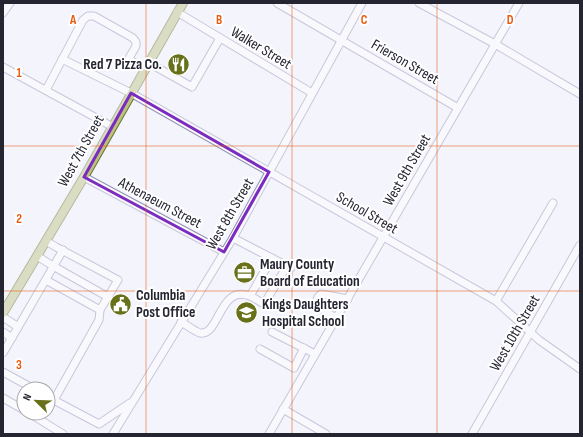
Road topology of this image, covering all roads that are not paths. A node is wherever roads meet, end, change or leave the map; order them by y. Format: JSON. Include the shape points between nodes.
{"nodes":[{"id":1,"x":10,"y":3,"type":"edge"},
{"id":2,"x":183,"y":3,"type":"edge"},
{"id":3,"x":277,"y":3,"type":"edge"},
{"id":4,"x":362,"y":3,"type":"edge"},
{"id":5,"x":419,"y":3,"type":"edge"},
{"id":6,"x":519,"y":3,"type":"edge"},
{"id":7,"x":177,"y":12,"type":"junction"},
{"id":8,"x":3,"y":13,"type":"edge"},
{"id":9,"x":220,"y":38,"type":"junction"},
{"id":10,"x":342,"y":40,"type":"junction"},
{"id":11,"x":495,"y":44,"type":"junction"},
{"id":12,"x":62,"y":59,"type":"junction"},
{"id":13,"x":3,"y":66,"type":"edge"},
{"id":14,"x":147,"y":66,"type":"junction"},
{"id":15,"x":46,"y":90,"type":"junction"},
{"id":16,"x":130,"y":93,"type":"junction"},
{"id":17,"x":312,"y":93,"type":"junction"},
{"id":18,"x":580,"y":94,"type":"edge"},
{"id":19,"x":458,"y":108,"type":"junction"},
{"id":20,"x":112,"y":126,"type":"junction"},
{"id":21,"x":268,"y":172,"type":"junction"},
{"id":22,"x":84,"y":177,"type":"junction"},
{"id":23,"x":554,"y":203,"type":"dead end"},
{"id":24,"x":383,"y":237,"type":"junction"},
{"id":25,"x":233,"y":238,"type":"junction"},
{"id":26,"x":46,"y":240,"type":"junction"},
{"id":27,"x":580,"y":245,"type":"edge"},
{"id":28,"x":63,"y":250,"type":"junction"},
{"id":29,"x":224,"y":252,"type":"junction"},
{"id":30,"x":37,"y":256,"type":"junction"},
{"id":31,"x":272,"y":258,"type":"junction"},
{"id":32,"x":54,"y":266,"type":"junction"},
{"id":33,"x":46,"y":280,"type":"junction"},
{"id":34,"x":250,"y":296,"type":"junction"},
{"id":35,"x":108,"y":297,"type":"junction"},
{"id":36,"x":348,"y":299,"type":"junction"},
{"id":37,"x":496,"y":302,"type":"junction"},
{"id":38,"x":4,"y":309,"type":"edge"},
{"id":39,"x":100,"y":310,"type":"junction"},
{"id":40,"x":3,"y":317,"type":"edge"},
{"id":41,"x":336,"y":318,"type":"junction"},
{"id":42,"x":181,"y":322,"type":"junction"},
{"id":43,"x":18,"y":327,"type":"junction"},
{"id":44,"x":3,"y":332,"type":"edge"},
{"id":45,"x":272,"y":332,"type":"dead end"},
{"id":46,"x":531,"y":332,"type":"junction"},
{"id":47,"x":12,"y":338,"type":"junction"},
{"id":48,"x":304,"y":348,"type":"junction"},
{"id":49,"x":260,"y":349,"type":"dead end"},
{"id":50,"x":3,"y":353,"type":"edge"},
{"id":51,"x":315,"y":354,"type":"junction"},
{"id":52,"x":580,"y":369,"type":"edge"},
{"id":53,"x":3,"y":372,"type":"edge"},
{"id":54,"x":19,"y":381,"type":"edge"},
{"id":55,"x":56,"y":390,"type":"edge"},
{"id":56,"x":3,"y":398,"type":"edge"},
{"id":57,"x":56,"y":401,"type":"edge"},
{"id":58,"x":132,"y":401,"type":"junction"},
{"id":59,"x":16,"y":405,"type":"edge"},
{"id":60,"x":284,"y":409,"type":"junction"},
{"id":61,"x":43,"y":421,"type":"edge"},
{"id":62,"x":51,"y":426,"type":"junction"},
{"id":63,"x":51,"y":434,"type":"edge"},
{"id":64,"x":64,"y":434,"type":"edge"},
{"id":65,"x":113,"y":434,"type":"edge"},
{"id":66,"x":269,"y":434,"type":"edge"},
{"id":67,"x":326,"y":434,"type":"edge"},
{"id":68,"x":472,"y":434,"type":"edge"}],
"edges":[{"from":1,"to":8,"type":"street"},
{"from":2,"to":7,"type":"main road","name":"West 7th Street"},
{"from":3,"to":10,"type":"street","name":"Frierson Street"},
{"from":4,"to":10,"type":"street","name":"West 8th Street"},
{"from":5,"to":11,"type":"street"},
{"from":6,"to":11,"type":"street","name":"West 9th Street"},
{"from":7,"to":9,"type":"street","name":"Walker Street"},
{"from":7,"to":14,"type":"main road","name":"West 7th Street"},
{"from":9,"to":14,"type":"street","via":[[192,87]]},
{"from":9,"to":17,"type":"street","name":"Walker Street"},
{"from":10,"to":17,"type":"street","name":"West 8th Street"},
{"from":10,"to":19,"type":"street","name":"Frierson Street"},
{"from":11,"to":18,"type":"street"},
{"from":11,"to":19,"type":"street","name":"West 9th Street"},
{"from":12,"to":14,"type":"street","via":[[83,20],[88,16],[94,16],[133,38],[136,46],[129,58]]},
{"from":12,"to":15,"type":"street"},
{"from":12,"to":16,"type":"street","name":"School Street"},
{"from":13,"to":15,"type":"street"},
{"from":14,"to":16,"type":"main road","name":"West 7th Street"},
{"from":15,"to":20,"type":"street"},
{"from":16,"to":20,"type":"main road","name":"West 7th Street"},
{"from":16,"to":21,"type":"street","name":"School Street"},
{"from":17,"to":21,"type":"street","name":"West 8th Street"},
{"from":19,"to":24,"type":"street","name":"West 9th Street"},
{"from":20,"to":22,"type":"main road","name":"West 7th Street"},
{"from":21,"to":24,"type":"street","name":"School Street"},
{"from":21,"to":25,"type":"street","name":"West 8th Street"},
{"from":22,"to":26,"type":"main road","name":"West 7th Street"},
{"from":22,"to":29,"type":"street","name":"Athenaeum Street"},
{"from":23,"to":37,"type":"street"},
{"from":24,"to":36,"type":"street","name":"West 9th Street"},
{"from":24,"to":37,"type":"street","name":"School Street"},
{"from":25,"to":29,"type":"street","name":"West 8th Street"},
{"from":25,"to":31,"type":"street"},
{"from":26,"to":28,"type":"street"},
{"from":26,"to":30,"type":"main road","name":"West 7th Street"},
{"from":27,"to":46,"type":"street","name":"West 10th Street"},
{"from":28,"to":32,"type":"street"},
{"from":28,"to":35,"type":"street","via":[[118,280]]},
{"from":29,"to":42,"type":"street","name":"West 8th Street"},
{"from":30,"to":32,"type":"street"},
{"from":30,"to":38,"type":"main road","name":"West 7th Street"},
{"from":31,"to":34,"type":"street"},
{"from":31,"to":34,"type":"street","via":[[289,267],[264,304]]},
{"from":32,"to":33,"type":"street"},
{"from":32,"to":35,"type":"street"},
{"from":33,"to":39,"type":"street"},
{"from":33,"to":43,"type":"street"},
{"from":34,"to":42,"type":"street","via":[[233,296],[228,299],[211,329],[205,332],[200,333]]},
{"from":35,"to":39,"type":"street"},
{"from":36,"to":41,"type":"street","name":"West 9th Street"},
{"from":36,"to":41,"type":"street","via":[[321,294],[318,297],[315,305]]},
{"from":37,"to":46,"type":"street","name":"School Street"},
{"from":39,"to":55,"type":"street","via":[[98,320]]},
{"from":40,"to":43,"type":"street"},
{"from":41,"to":51,"type":"street","name":"West 9th Street"},
{"from":42,"to":58,"type":"street","name":"West 8th Street"},
{"from":43,"to":47,"type":"street"},
{"from":44,"to":47,"type":"street"},
{"from":45,"to":48,"type":"street"},
{"from":46,"to":52,"type":"street","name":"School Street"},
{"from":46,"to":68,"type":"street","name":"West 10th Street"},
{"from":47,"to":50,"type":"street"},
{"from":48,"to":49,"type":"street","via":[[294,368]]},
{"from":48,"to":51,"type":"street"},
{"from":51,"to":60,"type":"street","name":"West 9th Street"},
{"from":53,"to":54,"type":"street"},
{"from":56,"to":59,"type":"street"},
{"from":57,"to":58,"type":"street","via":[[99,424]]},
{"from":58,"to":65,"type":"street","name":"West 8th Street"},
{"from":60,"to":66,"type":"street","name":"West 9th Street"},
{"from":60,"to":67,"type":"street"},
{"from":61,"to":62,"type":"street"},
{"from":62,"to":63,"type":"street"},
{"from":62,"to":64,"type":"street"}]}
